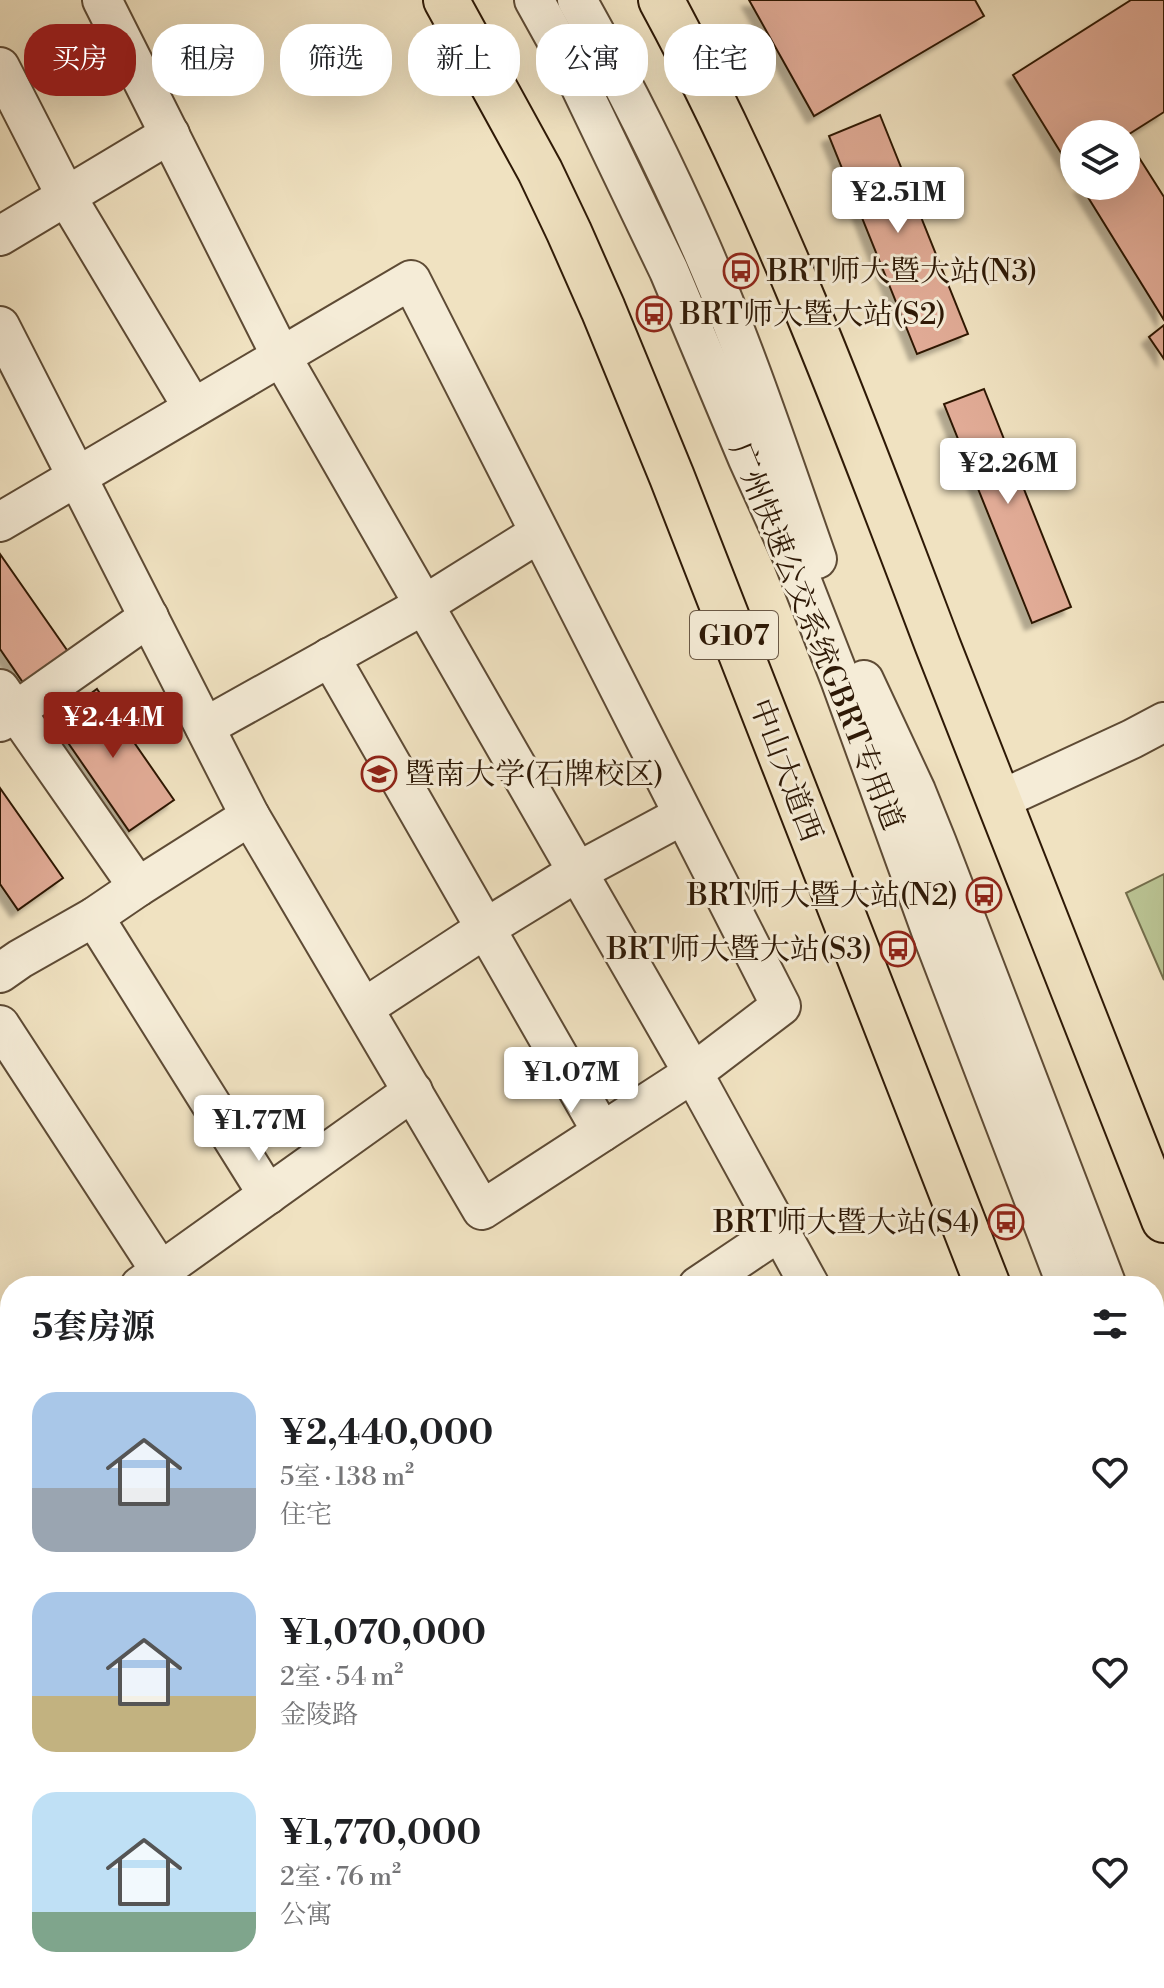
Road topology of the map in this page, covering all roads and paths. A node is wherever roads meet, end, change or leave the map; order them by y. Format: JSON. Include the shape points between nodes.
{"nodes":[{"id":1,"x":102,"y":0,"type":"edge"},
{"id":2,"x":446,"y":0,"type":"edge"},
{"id":3,"x":534,"y":0,"type":"edge"},
{"id":4,"x":577,"y":0,"type":"edge"},
{"id":5,"x":661,"y":0,"type":"edge"},
{"id":6,"x":0,"y":67,"type":"edge"},
{"id":7,"x":170,"y":134,"type":"junction"},
{"id":8,"x":66,"y":196,"type":"junction"},
{"id":9,"x":0,"y":236,"type":"edge"},
{"id":10,"x":0,"y":326,"type":"edge"},
{"id":11,"x":281,"y":356,"type":"junction"},
{"id":12,"x":193,"y":408,"type":"junction"},
{"id":13,"x":77,"y":477,"type":"junction"},
{"id":14,"x":0,"y":522,"type":"edge"},
{"id":15,"x":539,"y":533,"type":"junction"},
{"id":16,"x":424,"y":605,"type":"junction"},
{"id":17,"x":149,"y":617,"type":"junction"},
{"id":18,"x":330,"y":657,"type":"junction"},
{"id":19,"x":5,"y":708,"type":"edge"},
{"id":20,"x":1164,"y":722,"type":"edge"},
{"id":21,"x":205,"y":727,"type":"junction"},
{"id":22,"x":998,"y":801,"type":"junction"},
{"id":23,"x":683,"y":815,"type":"junction"},
{"id":24,"x":250,"y":816,"type":"junction"},
{"id":25,"x":577,"y":872,"type":"junction"},
{"id":26,"x":138,"y":887,"type":"junction"},
{"id":27,"x":94,"y":917,"type":"junction"},
{"id":28,"x":486,"y":928,"type":"junction"},
{"id":29,"x":7,"y":955,"type":"edge"},
{"id":30,"x":364,"y":1008,"type":"junction"},
{"id":31,"x":0,"y":1025,"type":"edge"},
{"id":32,"x":693,"y":1073,"type":"junction"},
{"id":33,"x":413,"y":1091,"type":"junction"},
{"id":34,"x":602,"y":1132,"type":"junction"},
{"id":35,"x":268,"y":1195,"type":"junction"},
{"id":36,"x":1164,"y":1220,"type":"edge"},
{"id":37,"x":780,"y":1231,"type":"junction"},
{"id":38,"x":148,"y":1276,"type":"edge"},
{"id":39,"x":154,"y":1276,"type":"edge"},
{"id":40,"x":713,"y":1276,"type":"edge"},
{"id":41,"x":805,"y":1276,"type":"edge"},
{"id":42,"x":984,"y":1276,"type":"edge"},
{"id":43,"x":1063,"y":1276,"type":"edge"},
{"id":44,"x":1103,"y":1276,"type":"edge"}],
"edges":[{"from":1,"to":7,"type":"street"},
{"from":2,"to":42,"type":"main road","name":"中山大道西","number":"G107","via":[[540,171],[614,334]]},
{"from":3,"to":43,"type":"street","name":"广州快速公交系统GBRT专用道","via":[[663,257],[792,556]]},
{"from":4,"to":44,"type":"street","name":"广州快速公交系统GBRT专用道","via":[[664,165],[701,248],[846,637],[937,843]]},
{"from":5,"to":22,"type":"main road","via":[[728,133],[815,329]]},
{"from":6,"to":8,"type":"street"},
{"from":7,"to":8,"type":"street"},
{"from":7,"to":11,"type":"street"},
{"from":8,"to":9,"type":"street"},
{"from":8,"to":12,"type":"street"},
{"from":10,"to":13,"type":"street"},
{"from":11,"to":12,"type":"street"},
{"from":11,"to":15,"type":"street","via":[[411,280]]},
{"from":11,"to":16,"type":"street"},
{"from":12,"to":13,"type":"street"},
{"from":13,"to":14,"type":"street"},
{"from":13,"to":17,"type":"street"},
{"from":15,"to":16,"type":"street"},
{"from":15,"to":23,"type":"street"},
{"from":16,"to":18,"type":"street"},
{"from":16,"to":25,"type":"street"},
{"from":17,"to":19,"type":"street"},
{"from":17,"to":21,"type":"street"},
{"from":18,"to":21,"type":"street"},
{"from":18,"to":28,"type":"street"},
{"from":19,"to":26,"type":"street"},
{"from":20,"to":22,"type":"street"},
{"from":21,"to":24,"type":"street"},
{"from":22,"to":36,"type":"main road"},
{"from":23,"to":25,"type":"street"},
{"from":23,"to":32,"type":"street","via":[[781,1006]]},
{"from":24,"to":26,"type":"street"},
{"from":24,"to":30,"type":"street"},
{"from":25,"to":28,"type":"street"},
{"from":25,"to":32,"type":"street"},
{"from":26,"to":27,"type":"street"},
{"from":27,"to":29,"type":"street"},
{"from":27,"to":35,"type":"street"},
{"from":28,"to":30,"type":"street"},
{"from":28,"to":34,"type":"street"},
{"from":30,"to":33,"type":"street"},
{"from":31,"to":38,"type":"street"},
{"from":32,"to":34,"type":"street"},
{"from":32,"to":37,"type":"street"},
{"from":33,"to":34,"type":"street","via":[[482,1210]]},
{"from":33,"to":35,"type":"street"},
{"from":35,"to":39,"type":"street"},
{"from":37,"to":40,"type":"street"},
{"from":37,"to":41,"type":"street"}]}
